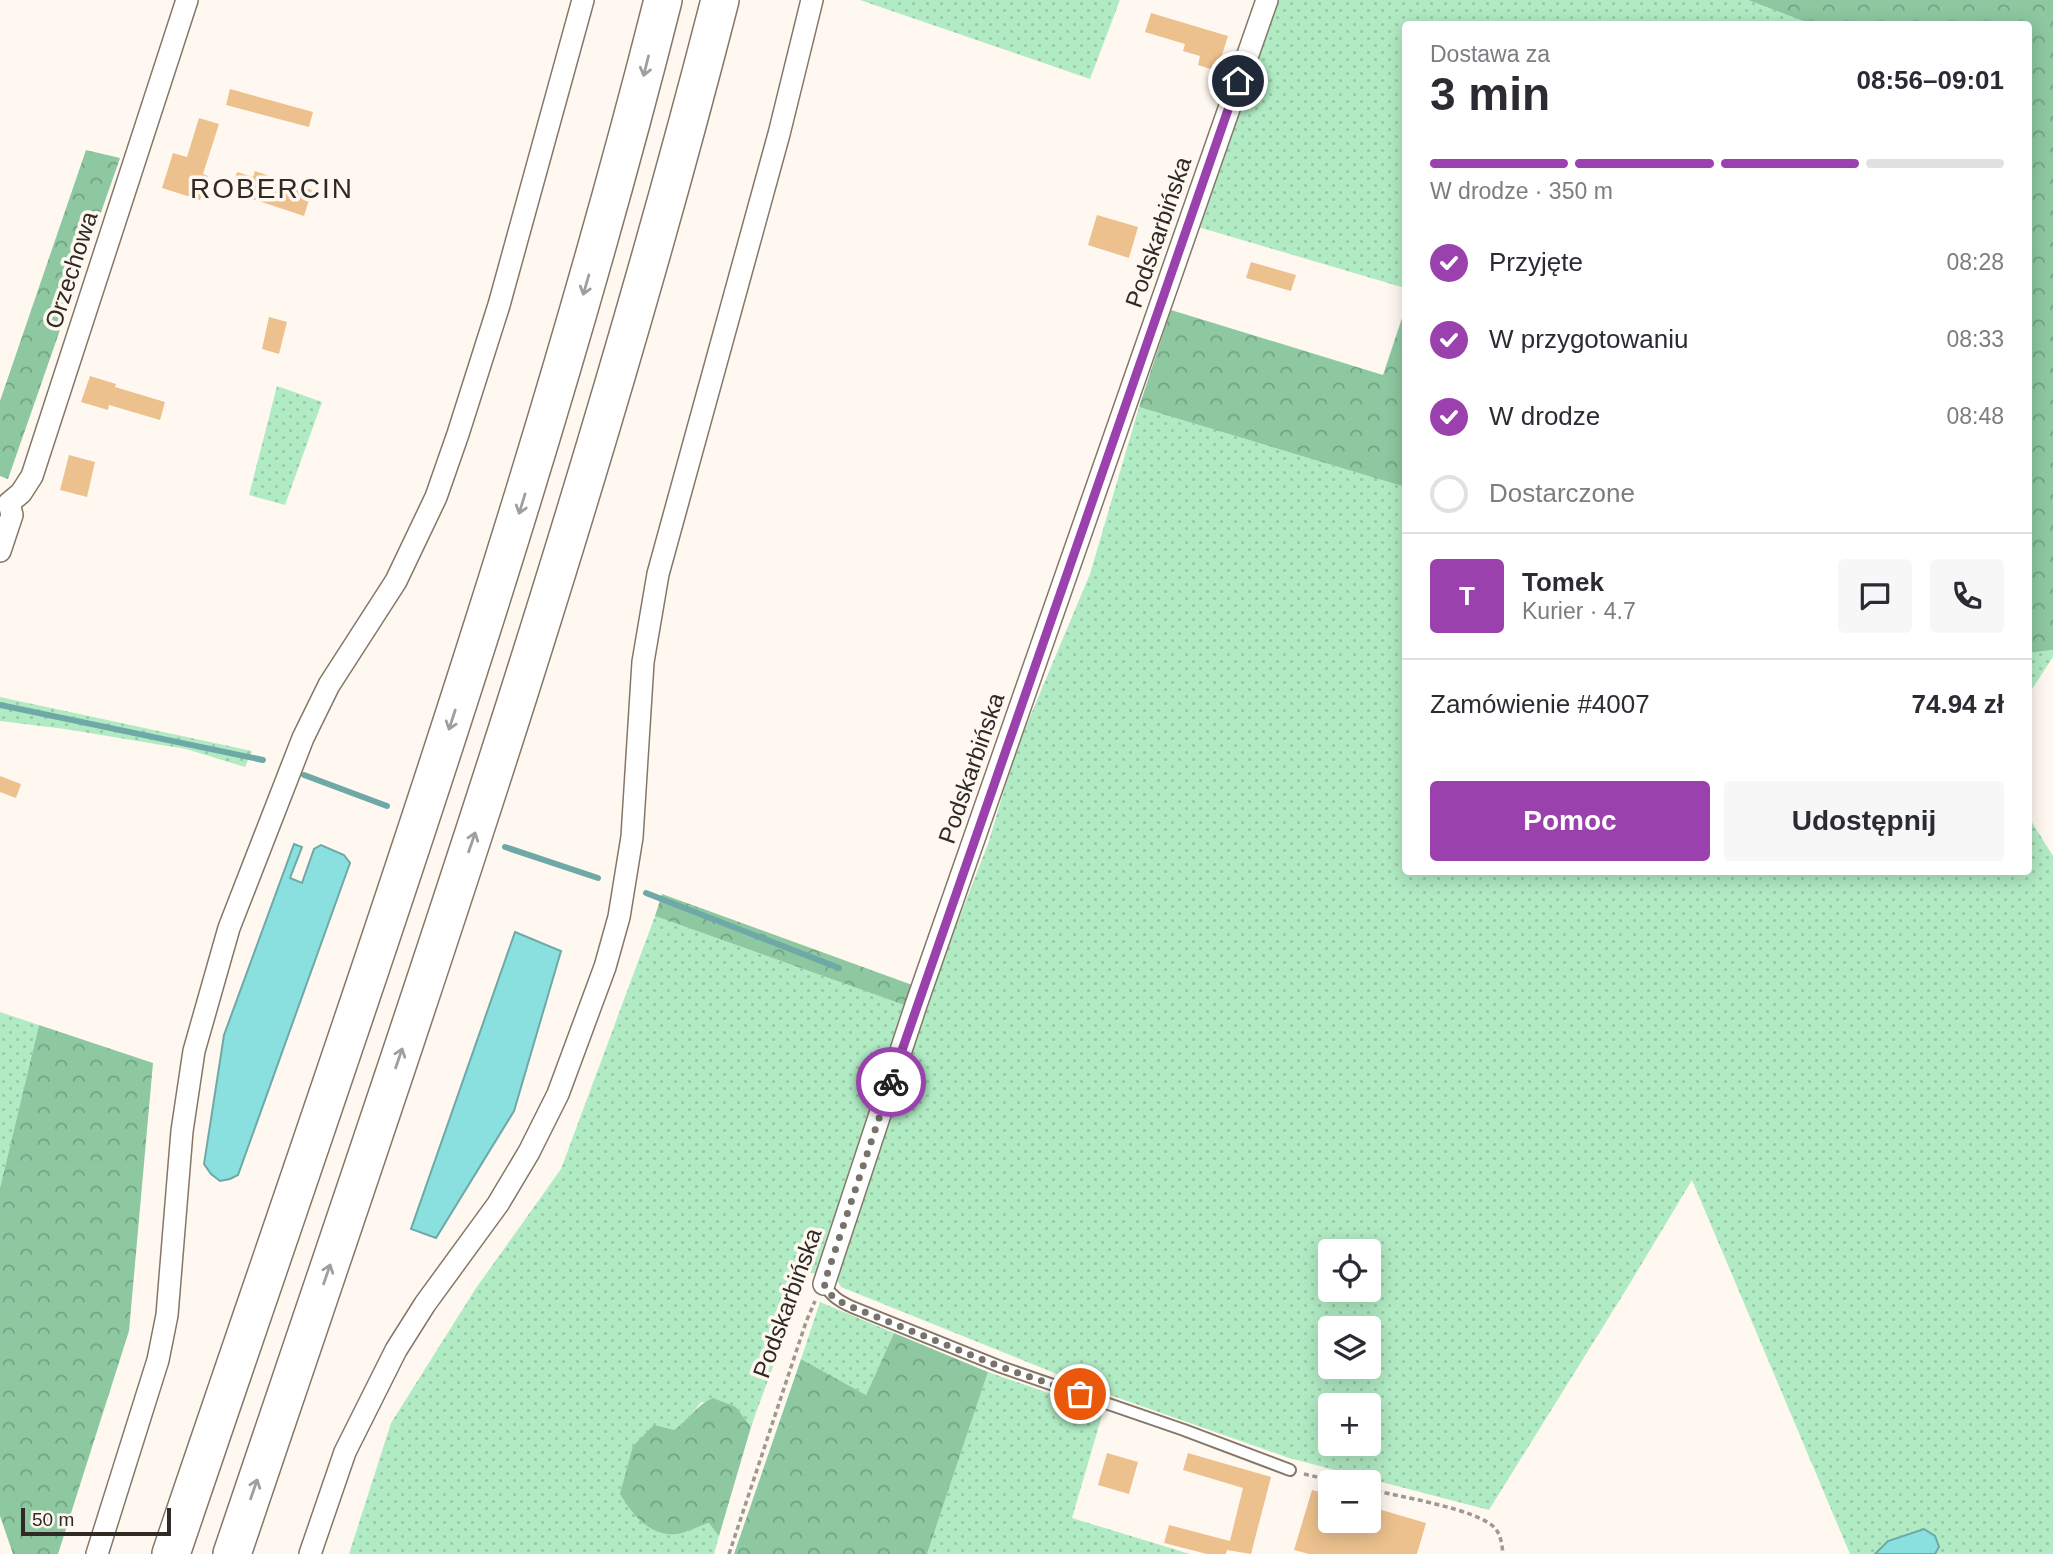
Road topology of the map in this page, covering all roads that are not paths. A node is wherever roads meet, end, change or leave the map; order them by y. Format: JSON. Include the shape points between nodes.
{"nodes":[{"id":1,"x":187,"y":0,"type":"edge"},
{"id":2,"x":583,"y":0,"type":"edge"},
{"id":3,"x":663,"y":0,"type":"edge"},
{"id":4,"x":720,"y":0,"type":"edge"},
{"id":5,"x":812,"y":0,"type":"edge"},
{"id":6,"x":1267,"y":0,"type":"edge"},
{"id":7,"x":5,"y":502,"type":"edge"},
{"id":8,"x":0,"y":551,"type":"edge"},
{"id":9,"x":824,"y":1284,"type":"joint"},
{"id":10,"x":1290,"y":1471,"type":"road end"},
{"id":11,"x":97,"y":1554,"type":"edge"},
{"id":12,"x":171,"y":1554,"type":"edge"},
{"id":13,"x":232,"y":1554,"type":"edge"},
{"id":14,"x":310,"y":1554,"type":"edge"}],
"edges":[{"from":1,"to":7,"type":"street","name":"Orzechowa","via":[[32,476],[20,493]]},
{"from":2,"to":11,"type":"street","via":[[499,304],[436,497],[396,581],[329,685],[308,728],[229,928],[194,1051],[181,1131],[167,1315],[158,1360]]},
{"from":3,"to":12,"type":"highway","one_way":true,"via":[[524,500]]},
{"from":13,"to":4,"type":"highway","one_way":true,"via":[[500,758],[611,401]]},
{"from":5,"to":14,"type":"street","via":[[658,574],[643,662],[632,837],[619,917],[605,967],[552,1106],[498,1204],[396,1350],[345,1452]]},
{"from":6,"to":9,"type":"street","name":"Podskarbińska","via":[[916,1005]]},
{"from":7,"to":8,"type":"street","name":"Orzechowa","via":[[12,515]]},
{"from":9,"to":10,"type":"lane","via":[[837,1300],[1001,1367]]}]}
